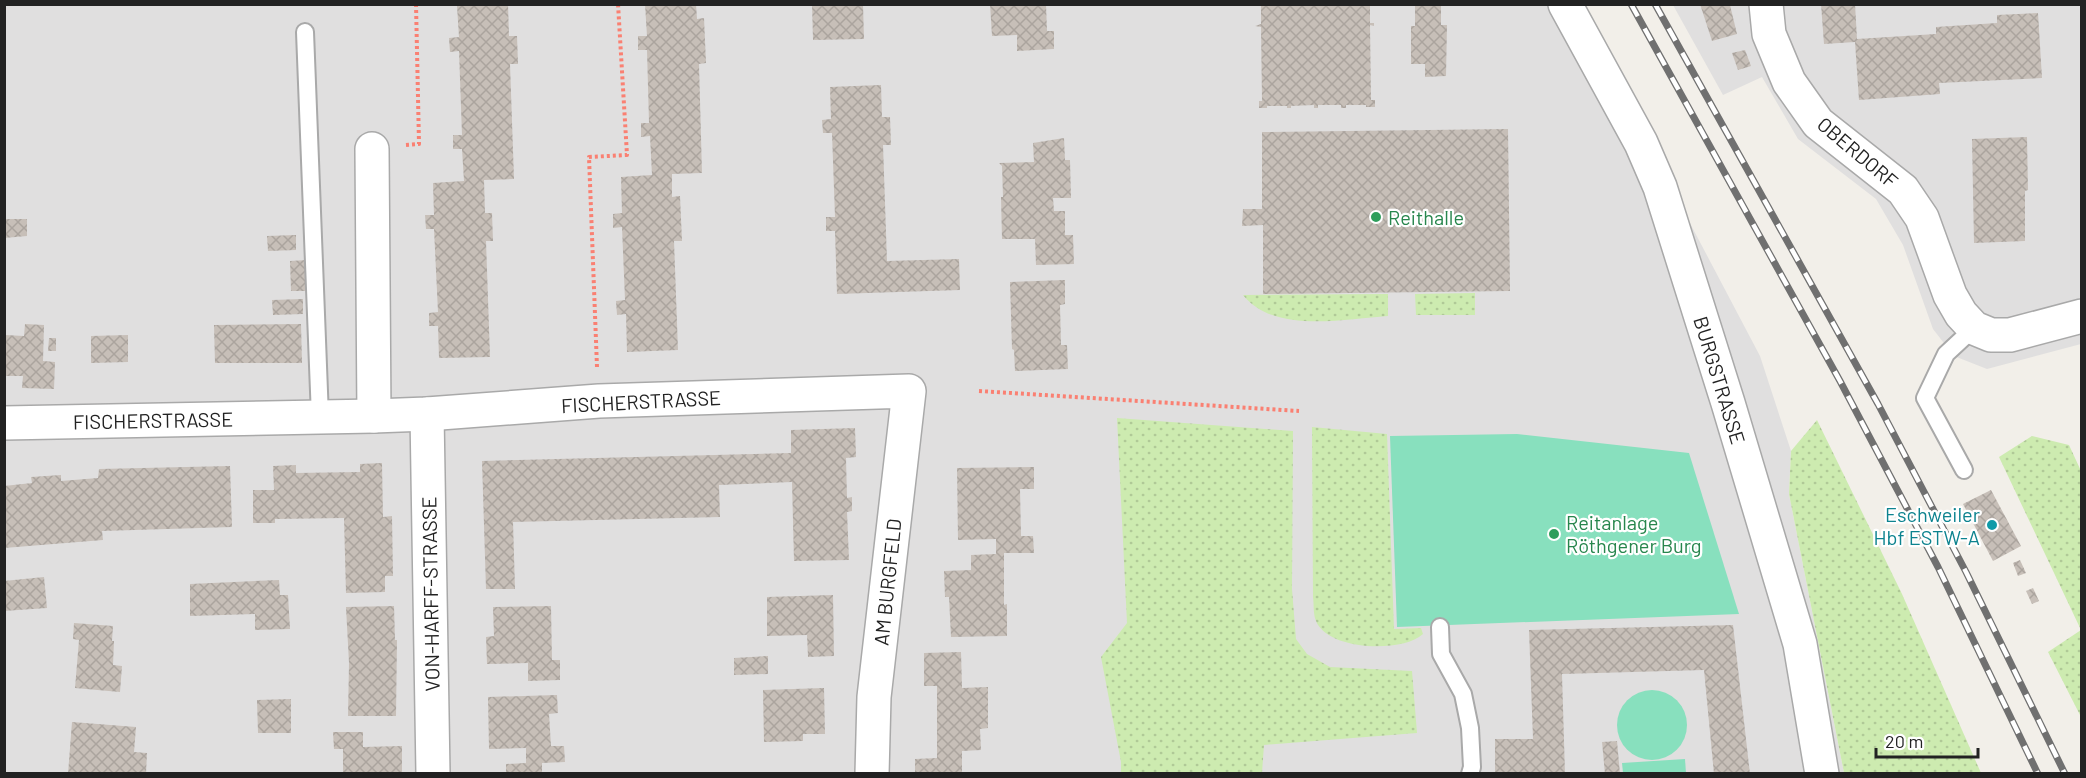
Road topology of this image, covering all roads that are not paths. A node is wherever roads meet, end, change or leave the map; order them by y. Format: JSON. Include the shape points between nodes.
{"nodes":[{"id":1,"x":1565,"y":4,"type":"edge"},
{"id":2,"x":1766,"y":4,"type":"edge"},
{"id":3,"x":305,"y":32,"type":"dead end"},
{"id":4,"x":372,"y":149,"type":"road end"},
{"id":5,"x":2082,"y":316,"type":"edge"},
{"id":6,"x":1974,"y":328,"type":"junction"},
{"id":7,"x":909,"y":391,"type":"joint"},
{"id":8,"x":427,"y":414,"type":"junction"},
{"id":9,"x":374,"y":416,"type":"junction"},
{"id":10,"x":320,"y":417,"type":"junction"},
{"id":11,"x":4,"y":423,"type":"edge"},
{"id":12,"x":1964,"y":470,"type":"dead end"},
{"id":13,"x":1440,"y":627,"type":"dead end"},
{"id":14,"x":433,"y":774,"type":"edge"},
{"id":15,"x":872,"y":774,"type":"edge"},
{"id":16,"x":1470,"y":774,"type":"edge"},
{"id":17,"x":1822,"y":774,"type":"edge"}],
"edges":[{"from":1,"to":17,"type":"street","name":"BURGSTRASSE","via":[[1641,143],[1660,187],[1800,644]]},
{"from":2,"to":6,"type":"street","name":"OBERDORF","via":[[1769,34],[1789,82],[1818,123],[1903,190],[1922,218],[1950,296]]},
{"from":3,"to":10,"type":"lane"},
{"from":4,"to":9,"type":"street"},
{"from":5,"to":6,"type":"street","via":[[2010,335],[1991,335]]},
{"from":6,"to":12,"type":"lane","via":[[1946,354],[1925,398]]},
{"from":7,"to":8,"type":"street","name":"FISCHERSTRASSE","via":[[598,401]]},
{"from":7,"to":15,"type":"street","name":"AM BURGFELD","via":[[874,697]]},
{"from":8,"to":9,"type":"street","name":"FISCHERSTRASSE"},
{"from":8,"to":14,"type":"street","name":"VON-HARFF-STRASSE"},
{"from":9,"to":10,"type":"street","name":"FISCHERSTRASSE"},
{"from":10,"to":11,"type":"street","name":"FISCHERSTRASSE"},
{"from":13,"to":16,"type":"lane","via":[[1441,654],[1462,693],[1470,728]]}]}
